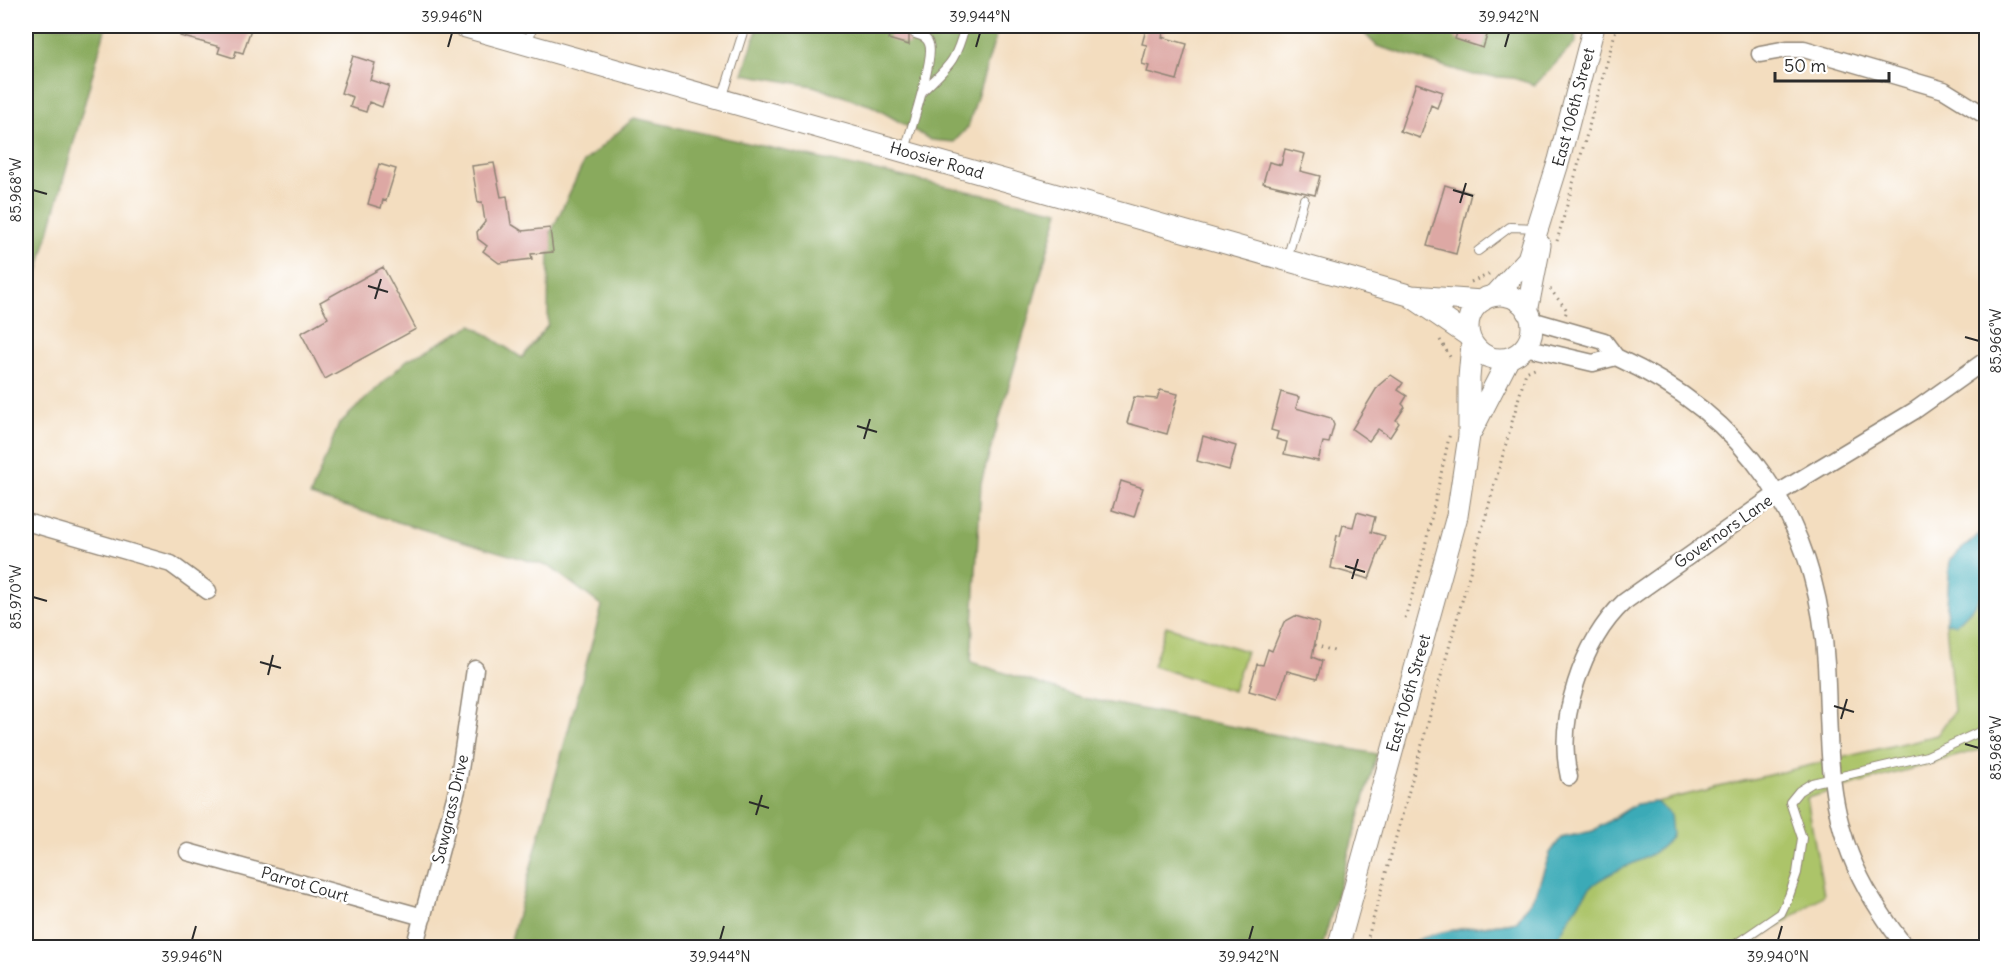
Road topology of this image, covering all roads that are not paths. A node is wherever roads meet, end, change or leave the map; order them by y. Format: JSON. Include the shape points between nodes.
{"nodes":[{"id":1,"x":462,"y":26,"type":"edge"},
{"id":2,"x":745,"y":26,"type":"edge"},
{"id":3,"x":965,"y":26,"type":"edge"},
{"id":4,"x":1594,"y":26,"type":"edge"},
{"id":5,"x":915,"y":34,"type":"dead end"},
{"id":6,"x":530,"y":35,"type":"edge"},
{"id":7,"x":1760,"y":54,"type":"dead end"},
{"id":8,"x":920,"y":94,"type":"junction"},
{"id":9,"x":721,"y":101,"type":"junction"},
{"id":10,"x":1986,"y":116,"type":"edge"},
{"id":11,"x":905,"y":152,"type":"junction"},
{"id":12,"x":1551,"y":189,"type":"junction"},
{"id":13,"x":1304,"y":199,"type":"dead end"},
{"id":14,"x":1538,"y":228,"type":"junction"},
{"id":15,"x":1478,"y":251,"type":"dead end"},
{"id":16,"x":1287,"y":260,"type":"junction"},
{"id":17,"x":1412,"y":296,"type":"junction"},
{"id":18,"x":1488,"y":298,"type":"junction"},
{"id":19,"x":1529,"y":316,"type":"junction"},
{"id":20,"x":1471,"y":340,"type":"junction"},
{"id":21,"x":1517,"y":352,"type":"junction"},
{"id":22,"x":1616,"y":357,"type":"junction"},
{"id":23,"x":1986,"y":360,"type":"edge"},
{"id":24,"x":1460,"y":431,"type":"junction"},
{"id":25,"x":1778,"y":493,"type":"junction"},
{"id":26,"x":26,"y":522,"type":"edge"},
{"id":27,"x":208,"y":591,"type":"dead end"},
{"id":28,"x":475,"y":669,"type":"dead end"},
{"id":29,"x":1986,"y":729,"type":"edge"},
{"id":30,"x":1569,"y":777,"type":"dead end"},
{"id":31,"x":1831,"y":779,"type":"junction"},
{"id":32,"x":188,"y":852,"type":"dead end"},
{"id":33,"x":423,"y":917,"type":"junction"},
{"id":34,"x":414,"y":948,"type":"edge"},
{"id":35,"x":1338,"y":948,"type":"edge"},
{"id":36,"x":1730,"y":948,"type":"edge"},
{"id":37,"x":1907,"y":948,"type":"edge"}],
"edges":[{"from":1,"to":6,"type":"street","name":"Hoosier Road"},
{"from":2,"to":9,"type":"lane"},
{"from":3,"to":8,"type":"lane","via":[[947,70]]},
{"from":4,"to":12,"type":"street","name":"East 106th Street"},
{"from":5,"to":8,"type":"lane","via":[[925,37],[930,46]]},
{"from":6,"to":9,"type":"street","name":"Hoosier Road"},
{"from":7,"to":10,"type":"street","via":[[1804,50],[1944,90]]},
{"from":8,"to":11,"type":"lane"},
{"from":9,"to":11,"type":"street","name":"Hoosier Road"},
{"from":11,"to":16,"type":"street","name":"Hoosier Road"},
{"from":12,"to":14,"type":"street","name":"East 106th Street"},
{"from":12,"to":19,"type":"street","name":"East 106th Street"},
{"from":13,"to":16,"type":"lane"},
{"from":14,"to":15,"type":"lane","via":[[1510,227]]},
{"from":14,"to":18,"type":"street","name":"East 106th Street","via":[[1528,259]]},
{"from":16,"to":17,"type":"street","name":"Hoosier Road"},
{"from":17,"to":18,"type":"street","name":"Hoosier Road"},
{"from":17,"to":20,"type":"street","name":"Hoosier Road"},
{"from":18,"to":19,"type":"street","via":[[1516,299]]},
{"from":18,"to":20,"type":"street","via":[[1471,313]]},
{"from":19,"to":21,"type":"street","via":[[1532,333]]},
{"from":19,"to":22,"type":"street","via":[[1604,340]]},
{"from":20,"to":21,"type":"street","via":[[1484,356],[1501,360]]},
{"from":20,"to":24,"type":"street","name":"East 106th Street"},
{"from":21,"to":22,"type":"street","via":[[1593,363]]},
{"from":21,"to":24,"type":"street","name":"East 106th Street"},
{"from":22,"to":25,"type":"street","via":[[1675,388],[1714,418],[1739,442]]},
{"from":23,"to":25,"type":"street","name":"Governors Lane","via":[[1914,411]]},
{"from":24,"to":35,"type":"street","name":"East 106th Street","via":[[1457,516]]},
{"from":25,"to":30,"type":"street","name":"Governors Lane","via":[[1624,602],[1597,632],[1587,652],[1566,724]]},
{"from":25,"to":31,"type":"street","via":[[1796,531],[1820,611]]},
{"from":26,"to":27,"type":"street","via":[[171,564]]},
{"from":28,"to":33,"type":"street","name":"Sawgrass Drive","via":[[457,790]]},
{"from":29,"to":31,"type":"lane","via":[[1927,756]]},
{"from":31,"to":36,"type":"lane","via":[[1799,790],[1790,802],[1802,838],[1797,873],[1781,913]]},
{"from":31,"to":37,"type":"street","via":[[1845,847],[1861,881]]},
{"from":32,"to":33,"type":"street","name":"Parrot Court"},
{"from":33,"to":34,"type":"street","name":"Sawgrass Drive"}]}
